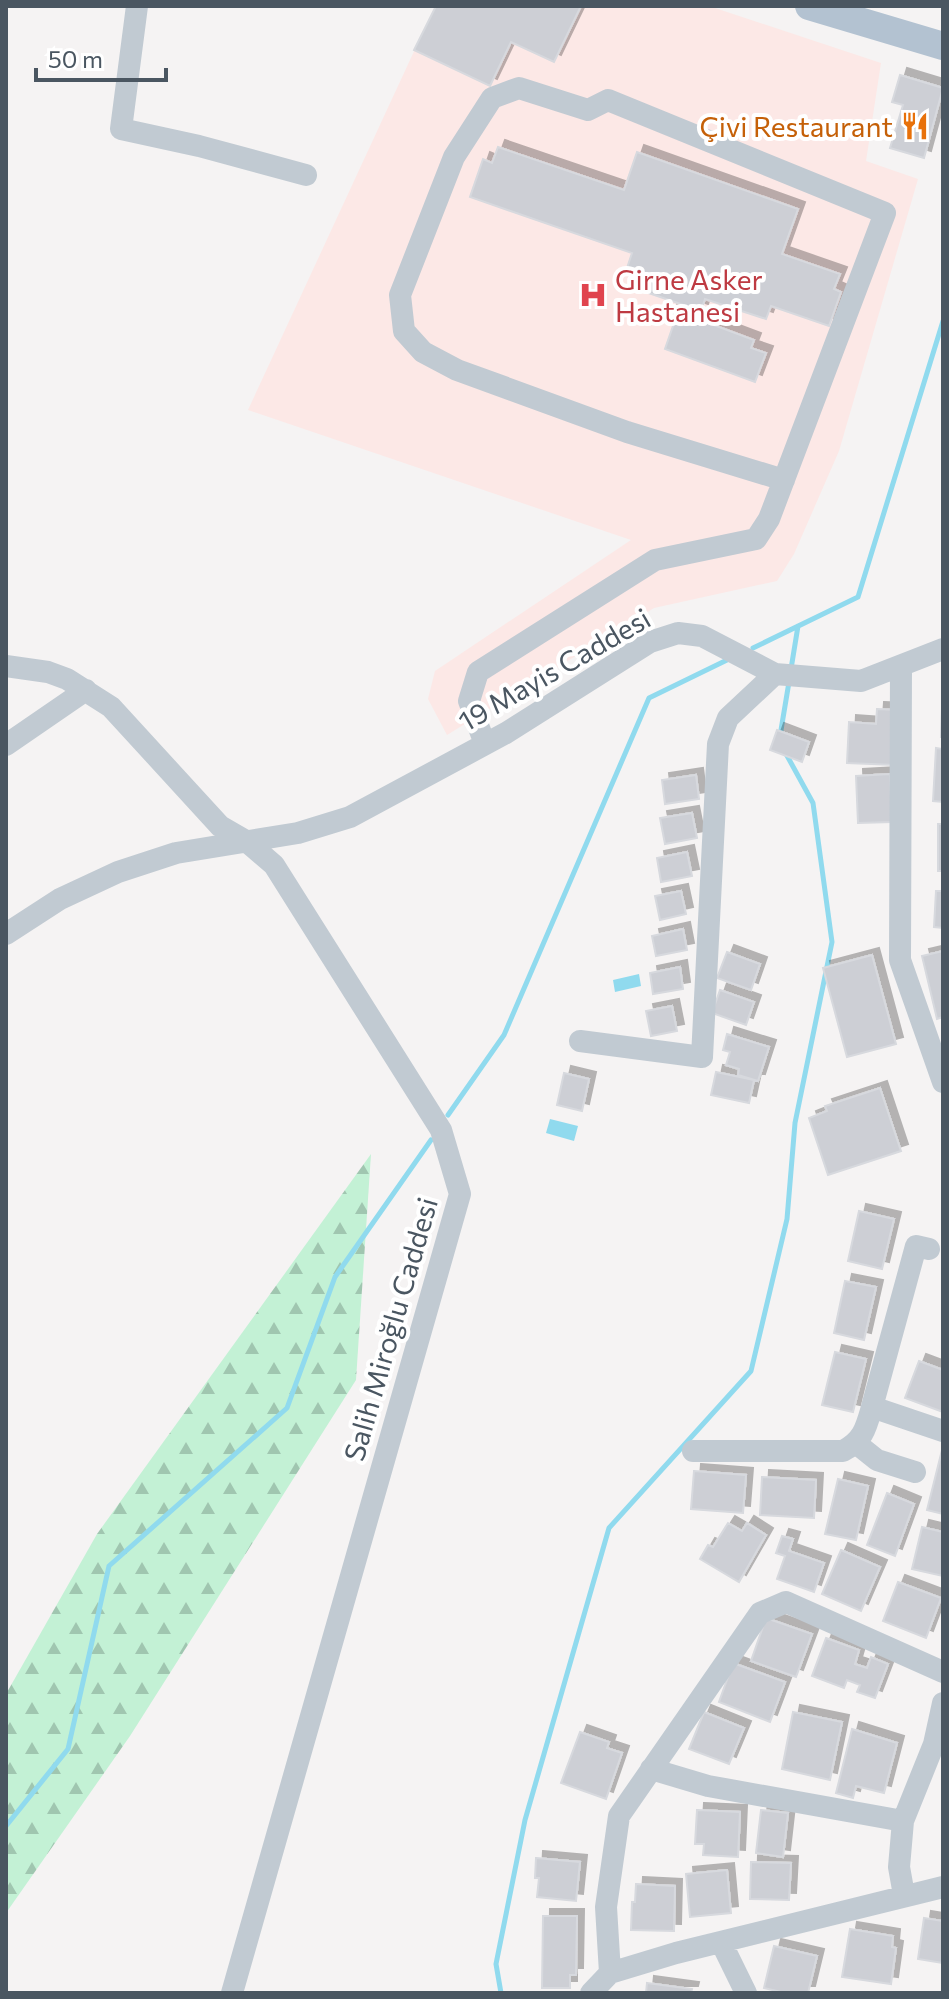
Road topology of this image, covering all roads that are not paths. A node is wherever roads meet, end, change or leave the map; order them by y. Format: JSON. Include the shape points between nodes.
{"nodes":[{"id":1,"x":137,"y":6,"type":"edge"},
{"id":2,"x":809,"y":6,"type":"edge"},
{"id":3,"x":943,"y":46,"type":"edge"},
{"id":4,"x":306,"y":175,"type":"dead end"},
{"id":5,"x":784,"y":480,"type":"junction"},
{"id":6,"x":943,"y":649,"type":"edge"},
{"id":7,"x":6,"y":666,"type":"edge"},
{"id":8,"x":901,"y":667,"type":"junction"},
{"id":9,"x":775,"y":674,"type":"junction"},
{"id":10,"x":86,"y":690,"type":"junction"},
{"id":11,"x":485,"y":744,"type":"junction"},
{"id":12,"x":6,"y":745,"type":"edge"},
{"id":13,"x":246,"y":841,"type":"junction"},
{"id":14,"x":6,"y":934,"type":"edge"},
{"id":15,"x":935,"y":1036,"type":"edge"},
{"id":16,"x":580,"y":1041,"type":"dead end"},
{"id":17,"x":943,"y":1082,"type":"edge"},
{"id":18,"x":929,"y":1249,"type":"dead end"},
{"id":19,"x":872,"y":1407,"type":"junction"},
{"id":20,"x":943,"y":1431,"type":"edge"},
{"id":21,"x":857,"y":1444,"type":"junction"},
{"id":22,"x":693,"y":1451,"type":"dead end"},
{"id":23,"x":915,"y":1472,"type":"dead end"},
{"id":24,"x":943,"y":1672,"type":"edge"},
{"id":25,"x":943,"y":1703,"type":"edge"},
{"id":26,"x":938,"y":1745,"type":"edge"},
{"id":27,"x":651,"y":1769,"type":"junction"},
{"id":28,"x":903,"y":1821,"type":"junction"},
{"id":29,"x":943,"y":1887,"type":"edge"},
{"id":30,"x":904,"y":1895,"type":"junction"},
{"id":31,"x":721,"y":1942,"type":"junction"},
{"id":32,"x":610,"y":1973,"type":"junction"},
{"id":33,"x":232,"y":1993,"type":"edge"},
{"id":34,"x":591,"y":1993,"type":"edge"},
{"id":35,"x":746,"y":1993,"type":"edge"}],
"edges":[{"from":1,"to":4,"type":"street","via":[[121,129]]},
{"from":2,"to":3,"type":"main road"},
{"from":5,"to":5,"type":"street","via":[[885,213],[608,100],[588,110],[519,88],[492,98],[454,157],[400,295],[404,331],[423,352],[457,370],[627,432]]},
{"from":5,"to":11,"type":"street","via":[[756,539],[655,560],[478,672],[469,701]]},
{"from":6,"to":8,"type":"street","name":"19 Mayis Caddesi"},
{"from":7,"to":10,"type":"street","name":"Salih Miroğlu Caddesi","via":[[48,672]]},
{"from":8,"to":9,"type":"street","name":"19 Mayis Caddesi","via":[[861,681]]},
{"from":8,"to":15,"type":"street","via":[[900,960]]},
{"from":9,"to":11,"type":"street","name":"19 Mayis Caddesi","via":[[702,636],[678,633],[650,642]]},
{"from":9,"to":16,"type":"street","via":[[728,718],[718,744],[702,1057]]},
{"from":10,"to":12,"type":"street"},
{"from":10,"to":13,"type":"street","name":"Salih Miroğlu Caddesi","via":[[111,707],[220,826]]},
{"from":11,"to":13,"type":"street","name":"19 Mayis Caddesi","via":[[350,817]]},
{"from":13,"to":14,"type":"street","via":[[176,853],[118,872],[60,899]]},
{"from":13,"to":33,"type":"street","name":"Salih Miroğlu Caddesi","via":[[274,865],[441,1130],[460,1194]]},
{"from":15,"to":17,"type":"street"},
{"from":18,"to":19,"type":"street","via":[[916,1246]]},
{"from":19,"to":20,"type":"street"},
{"from":19,"to":21,"type":"street"},
{"from":21,"to":22,"type":"street","via":[[843,1451]]},
{"from":21,"to":23,"type":"street","via":[[877,1460]]},
{"from":24,"to":27,"type":"street","via":[[786,1602],[760,1613]]},
{"from":25,"to":26,"type":"street"},
{"from":26,"to":28,"type":"street"},
{"from":27,"to":28,"type":"street","via":[[708,1786]]},
{"from":27,"to":32,"type":"street","via":[[619,1816],[606,1907]]},
{"from":28,"to":30,"type":"street","via":[[899,1867]]},
{"from":29,"to":30,"type":"street"},
{"from":30,"to":31,"type":"street"},
{"from":31,"to":32,"type":"street"},
{"from":31,"to":35,"type":"street"},
{"from":32,"to":34,"type":"street"}]}
